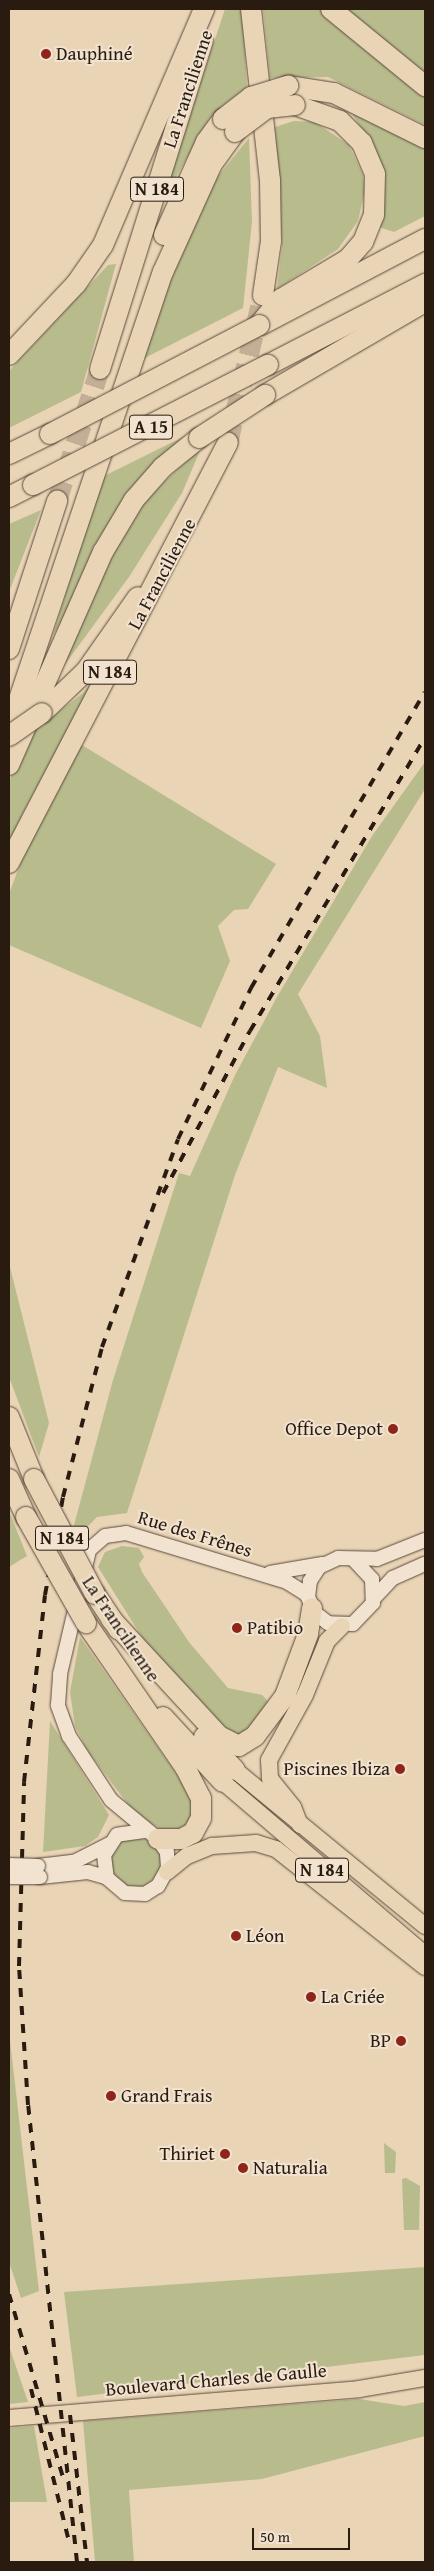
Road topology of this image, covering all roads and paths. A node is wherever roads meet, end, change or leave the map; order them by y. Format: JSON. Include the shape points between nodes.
{"nodes":[{"id":1,"x":204,"y":9,"type":"edge"},
{"id":2,"x":214,"y":9,"type":"edge"},
{"id":3,"x":251,"y":9,"type":"edge"},
{"id":4,"x":331,"y":9,"type":"edge"},
{"id":5,"x":425,"y":86,"type":"edge"},
{"id":6,"x":291,"y":95,"type":"junction"},
{"id":7,"x":229,"y":125,"type":"junction"},
{"id":8,"x":425,"y":138,"type":"edge"},
{"id":9,"x":425,"y":239,"type":"edge"},
{"id":10,"x":425,"y":284,"type":"edge"},
{"id":11,"x":425,"y":302,"type":"edge"},
{"id":12,"x":275,"y":304,"type":"junction"},
{"id":13,"x":9,"y":355,"type":"edge"},
{"id":14,"x":100,"y":369,"type":"tunnel mouth"},
{"id":15,"x":228,"y":443,"type":"tunnel mouth"},
{"id":16,"x":9,"y":454,"type":"edge"},
{"id":17,"x":211,"y":481,"type":"junction"},
{"id":18,"x":9,"y":497,"type":"edge"},
{"id":19,"x":9,"y":618,"type":"edge"},
{"id":20,"x":9,"y":649,"type":"edge"},
{"id":21,"x":9,"y":689,"type":"edge"},
{"id":22,"x":9,"y":729,"type":"edge"},
{"id":23,"x":9,"y":736,"type":"edge"},
{"id":24,"x":9,"y":765,"type":"edge"},
{"id":25,"x":9,"y":863,"type":"edge"},
{"id":26,"x":9,"y":1417,"type":"edge"},
{"id":27,"x":9,"y":1479,"type":"edge"},
{"id":28,"x":425,"y":1540,"type":"edge"},
{"id":29,"x":355,"y":1561,"type":"junction"},
{"id":30,"x":322,"y":1564,"type":"junction"},
{"id":31,"x":425,"y":1564,"type":"edge"},
{"id":32,"x":264,"y":1574,"type":"junction"},
{"id":33,"x":375,"y":1597,"type":"junction"},
{"id":34,"x":310,"y":1601,"type":"junction"},
{"id":35,"x":111,"y":1619,"type":"junction"},
{"id":36,"x":86,"y":1622,"type":"junction"},
{"id":37,"x":342,"y":1626,"type":"junction"},
{"id":38,"x":229,"y":1776,"type":"junction"},
{"id":39,"x":111,"y":1800,"type":"junction"},
{"id":40,"x":300,"y":1825,"type":"junction"},
{"id":41,"x":151,"y":1835,"type":"junction"},
{"id":42,"x":111,"y":1842,"type":"junction"},
{"id":43,"x":9,"y":1865,"type":"edge"},
{"id":44,"x":39,"y":1871,"type":"junction"},
{"id":45,"x":167,"y":1872,"type":"junction"},
{"id":46,"x":9,"y":1876,"type":"edge"},
{"id":47,"x":106,"y":1877,"type":"junction"},
{"id":48,"x":425,"y":1926,"type":"edge"},
{"id":49,"x":425,"y":1954,"type":"edge"},
{"id":50,"x":425,"y":1967,"type":"edge"},
{"id":51,"x":425,"y":2378,"type":"edge"},
{"id":52,"x":9,"y":2418,"type":"edge"}],
"edges":[{"from":1,"to":13,"type":"highway","via":[[103,245],[76,284]]},
{"from":2,"to":14,"type":"highway","name":"La Francilienne","number":"N 184"},
{"from":3,"to":12,"type":"highway","via":[[270,180]]},
{"from":4,"to":5,"type":"highway"},
{"from":6,"to":7,"type":"highway","bridge":true,"via":[[251,97]]},
{"from":6,"to":8,"type":"highway","via":[[348,98]]},
{"from":6,"to":12,"type":"highway","via":[[353,132],[370,156],[377,196],[369,230],[348,259]]},
{"from":7,"to":21,"type":"highway","via":[[185,184],[154,259]]},
{"from":7,"to":22,"type":"highway","via":[[164,272]]},
{"from":9,"to":12,"type":"highway","number":"A 15"},
{"from":10,"to":18,"type":"highway","number":"A 15","bridge":true},
{"from":11,"to":24,"type":"highway","bridge":true,"via":[[265,395],[199,438],[163,467],[134,500],[103,552]]},
{"from":12,"to":16,"type":"highway","number":"A 15","bridge":true,"via":[[259,326]]},
{"from":15,"to":17,"type":"highway","name":"La Francilienne","number":"N 184"},
{"from":17,"to":23,"type":"highway","bridge":true,"via":[[91,664],[42,713]]},
{"from":17,"to":25,"type":"highway","name":"La Francilienne","number":"N 184"},
{"from":19,"to":20,"type":"highway","via":[[57,501]]},
{"from":26,"to":35,"type":"highway","name":"La Francilienne","number":"N 184","bridge":true,"via":[[34,1479]]},
{"from":27,"to":36,"type":"highway","name":"La Francilienne","number":"N 184","bridge":true,"via":[[26,1517]]},
{"from":28,"to":29,"type":"street","via":[[377,1559]]},
{"from":29,"to":30,"type":"street","via":[[338,1558]]},
{"from":29,"to":33,"type":"street","via":[[372,1578]]},
{"from":30,"to":32,"type":"street","name":"Rue des Frênes"},
{"from":30,"to":34,"type":"street","via":[[311,1577]]},
{"from":31,"to":33,"type":"street","via":[[393,1578]]},
{"from":32,"to":34,"type":"street","name":"Rue des Frênes","via":[[301,1587]]},
{"from":32,"to":39,"type":"street","name":"Rue des Frênes","via":[[121,1532],[105,1536],[89,1550],[60,1674],[58,1705],[69,1736]]},
{"from":33,"to":37,"type":"street","via":[[364,1617]]},
{"from":34,"to":35,"type":"highway","via":[[308,1634],[285,1696],[256,1736],[239,1746],[219,1736]]},
{"from":34,"to":37,"type":"street","via":[[324,1621]]},
{"from":35,"to":38,"type":"highway","name":"La Francilienne","number":"N 184"},
{"from":36,"to":38,"type":"highway","name":"La Francilienne","number":"N 184"},
{"from":36,"to":41,"type":"highway","via":[[185,1768],[201,1798],[201,1818],[193,1833],[181,1839]]},
{"from":37,"to":40,"type":"main road","via":[[327,1641],[305,1695],[269,1760],[270,1778],[293,1807]]},
{"from":38,"to":40,"type":"main road","number":"N 184"},
{"from":38,"to":49,"type":"main road","number":"N 184"},
{"from":39,"to":41,"type":"street","name":"Rue des Frênes"},
{"from":39,"to":42,"type":"street","name":"Rue des Frênes","via":[[118,1824]]},
{"from":40,"to":48,"type":"main road","number":"N 184"},
{"from":41,"to":42,"type":"street","via":[[128,1831]]},
{"from":41,"to":45,"type":"street","via":[[168,1856]]},
{"from":42,"to":44,"type":"street","via":[[76,1861]]},
{"from":42,"to":47,"type":"street","via":[[103,1859]]},
{"from":43,"to":44,"type":"street","bridge":true},
{"from":44,"to":46,"type":"street","bridge":true},
{"from":44,"to":47,"type":"street","via":[[88,1872]]},
{"from":45,"to":47,"type":"street","via":[[155,1888],[137,1895],[118,1890]]},
{"from":45,"to":50,"type":"main road","via":[[187,1856],[212,1846],[256,1843],[276,1849]]},
{"from":51,"to":52,"type":"main road","name":"Boulevard Charles de Gaulle","via":[[359,2388]]}]}
